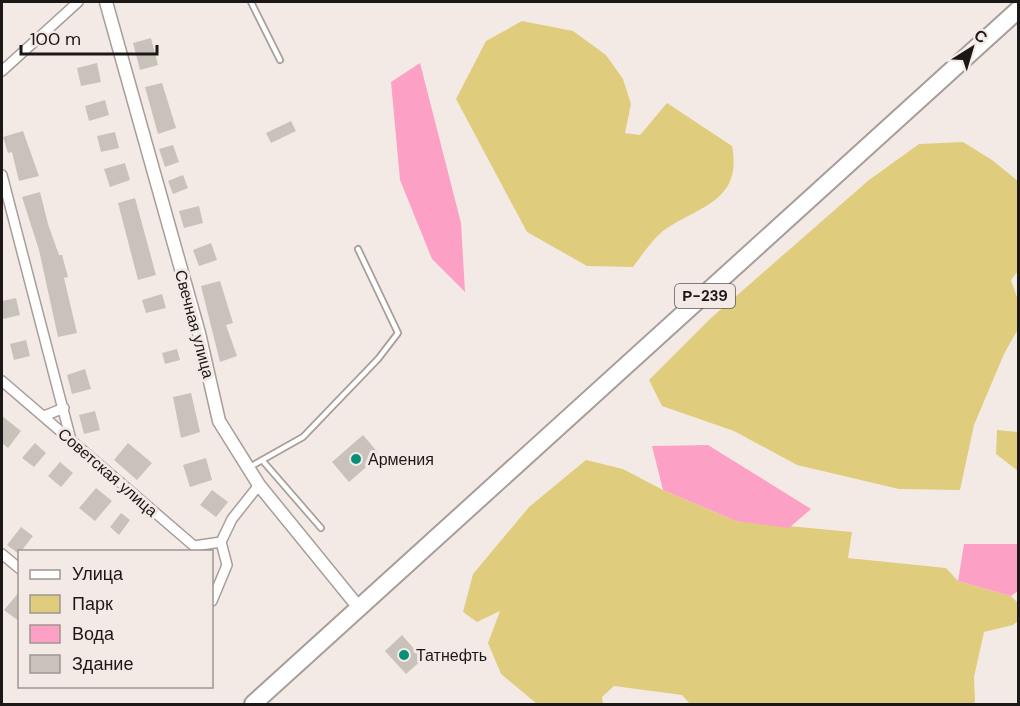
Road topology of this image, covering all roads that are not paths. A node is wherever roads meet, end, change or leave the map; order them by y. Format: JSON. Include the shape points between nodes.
{"nodes":[{"id":1,"x":78,"y":2,"type":"edge"},
{"id":2,"x":106,"y":2,"type":"edge"},
{"id":3,"x":251,"y":2,"type":"edge"},
{"id":4,"x":1018,"y":10,"type":"edge"},
{"id":5,"x":280,"y":60,"type":"dead end"},
{"id":6,"x":2,"y":71,"type":"edge"},
{"id":7,"x":2,"y":175,"type":"edge"},
{"id":8,"x":358,"y":249,"type":"dead end"},
{"id":9,"x":2,"y":381,"type":"edge"},
{"id":10,"x":64,"y":408,"type":"junction"},
{"id":11,"x":44,"y":416,"type":"junction"},
{"id":12,"x":71,"y":440,"type":"junction"},
{"id":13,"x":262,"y":460,"type":"junction"},
{"id":14,"x":248,"y":468,"type":"junction"},
{"id":15,"x":259,"y":485,"type":"junction"},
{"id":16,"x":321,"y":528,"type":"dead end"},
{"id":17,"x":221,"y":542,"type":"junction"},
{"id":18,"x":2,"y":554,"type":"edge"},
{"id":19,"x":18,"y":567,"type":"edge"},
{"id":20,"x":213,"y":599,"type":"edge"},
{"id":21,"x":360,"y":609,"type":"junction"},
{"id":22,"x":253,"y":705,"type":"edge"}],
"edges":[{"from":1,"to":6,"type":"street"},
{"from":2,"to":14,"type":"street","name":"Свечная улица","via":[[219,421]]},
{"from":3,"to":5,"type":"lane"},
{"from":4,"to":21,"type":"highway","number":"Р-239"},
{"from":7,"to":10,"type":"street"},
{"from":8,"to":13,"type":"lane","via":[[398,333],[303,437]]},
{"from":9,"to":11,"type":"street","name":"Советская улица"},
{"from":10,"to":11,"type":"street"},
{"from":10,"to":12,"type":"street"},
{"from":11,"to":12,"type":"street","name":"Советская улица"},
{"from":12,"to":17,"type":"street","name":"Советская улица","via":[[194,546]]},
{"from":13,"to":14,"type":"lane"},
{"from":13,"to":16,"type":"lane"},
{"from":14,"to":15,"type":"street","name":"Свечная улица"},
{"from":15,"to":17,"type":"street","via":[[232,519]]},
{"from":15,"to":21,"type":"street","name":"Свечная улица"},
{"from":17,"to":20,"type":"street","via":[[227,564]]},
{"from":18,"to":19,"type":"street"},
{"from":21,"to":22,"type":"highway","number":"Р-239"}]}
